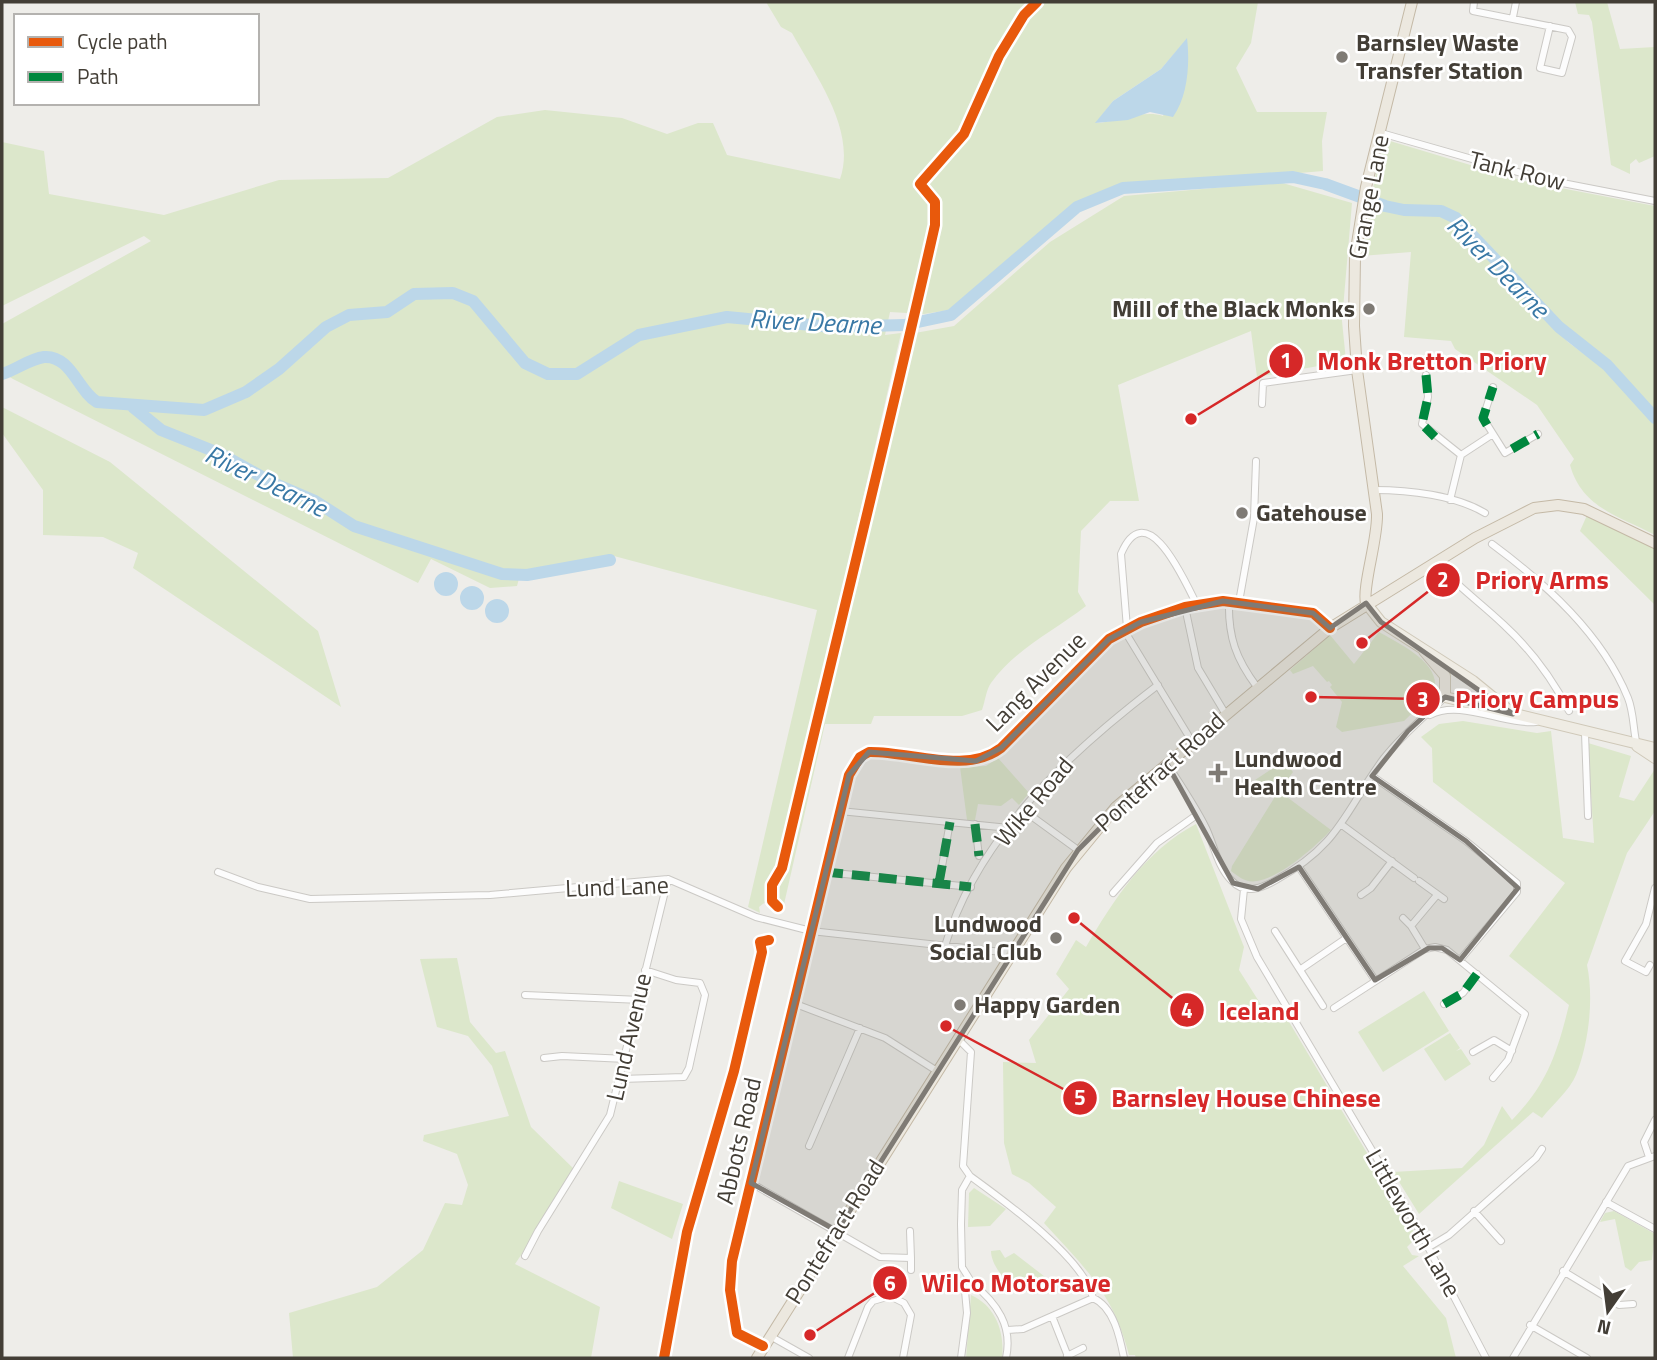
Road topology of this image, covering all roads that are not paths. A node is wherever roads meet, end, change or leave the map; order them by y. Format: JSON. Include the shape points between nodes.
{"nodes":[{"id":1,"x":1412,"y":2,"type":"edge"},
{"id":2,"x":1474,"y":2,"type":"edge"},
{"id":3,"x":1516,"y":2,"type":"edge"},
{"id":4,"x":1513,"y":17,"type":"junction"},
{"id":5,"x":1550,"y":26,"type":"junction"},
{"id":6,"x":1381,"y":133,"type":"junction"},
{"id":7,"x":1655,"y":201,"type":"edge"},
{"id":8,"x":1357,"y":370,"type":"junction"},
{"id":9,"x":1426,"y":375,"type":"dead end"},
{"id":10,"x":1493,"y":387,"type":"dead end"},
{"id":11,"x":1262,"y":404,"type":"dead end"},
{"id":12,"x":1430,"y":433,"type":"junction"},
{"id":13,"x":1493,"y":434,"type":"junction"},
{"id":14,"x":1538,"y":434,"type":"dead end"},
{"id":15,"x":1424,"y":441,"type":"dead end"},
{"id":16,"x":1461,"y":455,"type":"junction"},
{"id":17,"x":1256,"y":461,"type":"dead end"},
{"id":18,"x":1374,"y":491,"type":"junction"},
{"id":19,"x":1450,"y":500,"type":"junction"},
{"id":20,"x":1485,"y":513,"type":"dead end"},
{"id":21,"x":1655,"y":543,"type":"edge"},
{"id":22,"x":1492,"y":544,"type":"dead end"},
{"id":23,"x":1436,"y":563,"type":"junction"},
{"id":24,"x":1228,"y":601,"type":"junction"},
{"id":25,"x":1239,"y":602,"type":"junction"},
{"id":26,"x":1366,"y":603,"type":"junction"},
{"id":27,"x":1197,"y":605,"type":"junction"},
{"id":28,"x":1185,"y":607,"type":"junction"},
{"id":29,"x":1330,"y":628,"type":"junction"},
{"id":30,"x":1126,"y":629,"type":"junction"},
{"id":31,"x":1424,"y":651,"type":"junction"},
{"id":32,"x":1158,"y":685,"type":"junction"},
{"id":33,"x":1257,"y":687,"type":"junction"},
{"id":34,"x":1446,"y":697,"type":"junction"},
{"id":35,"x":1569,"y":711,"type":"dead end"},
{"id":36,"x":1225,"y":713,"type":"junction"},
{"id":37,"x":1513,"y":714,"type":"junction"},
{"id":38,"x":1542,"y":722,"type":"junction"},
{"id":39,"x":1415,"y":724,"type":"junction"},
{"id":40,"x":1585,"y":733,"type":"junction"},
{"id":41,"x":1188,"y":736,"type":"dead end"},
{"id":42,"x":1637,"y":746,"type":"junction"},
{"id":43,"x":1655,"y":748,"type":"edge"},
{"id":44,"x":1655,"y":758,"type":"edge"},
{"id":45,"x":1166,"y":762,"type":"junction"},
{"id":46,"x":1372,"y":776,"type":"junction"},
{"id":47,"x":1023,"y":810,"type":"junction"},
{"id":48,"x":840,"y":811,"type":"junction"},
{"id":49,"x":1198,"y":814,"type":"junction"},
{"id":50,"x":1588,"y":816,"type":"dead end"},
{"id":51,"x":950,"y":822,"type":"junction"},
{"id":52,"x":975,"y":824,"type":"junction"},
{"id":53,"x":1342,"y":825,"type":"junction"},
{"id":54,"x":1009,"y":828,"type":"junction"},
{"id":55,"x":1078,"y":850,"type":"junction"},
{"id":56,"x":979,"y":856,"type":"dead end"},
{"id":57,"x":1392,"y":861,"type":"junction"},
{"id":58,"x":1299,"y":867,"type":"junction"},
{"id":59,"x":218,"y":872,"type":"dead end"},
{"id":60,"x":825,"y":872,"type":"junction"},
{"id":61,"x":668,"y":879,"type":"junction"},
{"id":62,"x":939,"y":883,"type":"junction"},
{"id":63,"x":971,"y":887,"type":"junction"},
{"id":64,"x":1244,"y":889,"type":"junction"},
{"id":65,"x":1655,"y":890,"type":"edge"},
{"id":66,"x":1113,"y":893,"type":"dead end"},
{"id":67,"x":1360,"y":895,"type":"dead end"},
{"id":68,"x":1437,"y":895,"type":"junction"},
{"id":69,"x":1444,"y":900,"type":"dead end"},
{"id":70,"x":1402,"y":918,"type":"dead end"},
{"id":71,"x":1411,"y":926,"type":"junction"},
{"id":72,"x":811,"y":931,"type":"junction"},
{"id":73,"x":1275,"y":932,"type":"dead end"},
{"id":74,"x":1345,"y":939,"type":"junction"},
{"id":75,"x":946,"y":946,"type":"junction"},
{"id":76,"x":1424,"y":949,"type":"junction"},
{"id":77,"x":1012,"y":953,"type":"junction"},
{"id":78,"x":1460,"y":960,"type":"junction"},
{"id":79,"x":1650,"y":965,"type":"dead end"},
{"id":80,"x":1301,"y":969,"type":"junction"},
{"id":81,"x":645,"y":970,"type":"junction"},
{"id":82,"x":1477,"y":974,"type":"junction"},
{"id":83,"x":1375,"y":980,"type":"junction"},
{"id":84,"x":1448,"y":992,"type":"dead end"},
{"id":85,"x":525,"y":995,"type":"dead end"},
{"id":86,"x":1456,"y":997,"type":"junction"},
{"id":87,"x":641,"y":1000,"type":"junction"},
{"id":88,"x":793,"y":1003,"type":"junction"},
{"id":89,"x":1444,"y":1004,"type":"dead end"},
{"id":90,"x":1323,"y":1006,"type":"dead end"},
{"id":91,"x":1334,"y":1008,"type":"dead end"},
{"id":92,"x":860,"y":1028,"type":"junction"},
{"id":93,"x":958,"y":1039,"type":"junction"},
{"id":94,"x":1512,"y":1051,"type":"junction"},
{"id":95,"x":1474,"y":1052,"type":"dead end"},
{"id":96,"x":544,"y":1058,"type":"dead end"},
{"id":97,"x":626,"y":1059,"type":"junction"},
{"id":98,"x":937,"y":1071,"type":"junction"},
{"id":99,"x":1493,"y":1078,"type":"dead end"},
{"id":100,"x":621,"y":1079,"type":"junction"},
{"id":101,"x":1655,"y":1120,"type":"edge"},
{"id":102,"x":809,"y":1146,"type":"dead end"},
{"id":103,"x":1542,"y":1149,"type":"dead end"},
{"id":104,"x":1652,"y":1157,"type":"edge"},
{"id":105,"x":970,"y":1175,"type":"junction"},
{"id":106,"x":751,"y":1183,"type":"junction"},
{"id":107,"x":1606,"y":1202,"type":"junction"},
{"id":108,"x":1474,"y":1211,"type":"junction"},
{"id":109,"x":1655,"y":1229,"type":"edge"},
{"id":110,"x":837,"y":1231,"type":"junction"},
{"id":111,"x":910,"y":1231,"type":"dead end"},
{"id":112,"x":1501,"y":1241,"type":"dead end"},
{"id":113,"x":1429,"y":1247,"type":"junction"},
{"id":114,"x":525,"y":1256,"type":"dead end"},
{"id":115,"x":911,"y":1258,"type":"junction"},
{"id":116,"x":911,"y":1270,"type":"dead end"},
{"id":117,"x":1563,"y":1272,"type":"junction"},
{"id":118,"x":972,"y":1283,"type":"junction"},
{"id":119,"x":1093,"y":1298,"type":"junction"},
{"id":120,"x":1633,"y":1304,"type":"dead end"},
{"id":121,"x":1052,"y":1316,"type":"junction"},
{"id":122,"x":1531,"y":1325,"type":"junction"},
{"id":123,"x":1008,"y":1330,"type":"junction"},
{"id":124,"x":770,"y":1336,"type":"junction"},
{"id":125,"x":764,"y":1346,"type":"junction"},
{"id":126,"x":1083,"y":1348,"type":"dead end"},
{"id":127,"x":794,"y":1350,"type":"junction"},
{"id":128,"x":1067,"y":1356,"type":"edge"},
{"id":129,"x":789,"y":1357,"type":"edge"},
{"id":130,"x":757,"y":1358,"type":"edge"},
{"id":131,"x":809,"y":1358,"type":"edge"},
{"id":132,"x":848,"y":1358,"type":"edge"},
{"id":133,"x":903,"y":1358,"type":"edge"},
{"id":134,"x":961,"y":1358,"type":"edge"},
{"id":135,"x":1006,"y":1358,"type":"edge"},
{"id":136,"x":1124,"y":1358,"type":"edge"},
{"id":137,"x":1486,"y":1358,"type":"edge"},
{"id":138,"x":1513,"y":1358,"type":"edge"},
{"id":139,"x":1587,"y":1358,"type":"edge"}],
"edges":[{"from":1,"to":6,"type":"highway","name":"Grange Lane"},
{"from":2,"to":4,"type":"street","via":[[1473,11]]},
{"from":3,"to":4,"type":"street"},
{"from":4,"to":5,"type":"street"},
{"from":5,"to":5,"type":"street","via":[[1568,30],[1572,37],[1562,73],[1540,68]]},
{"from":6,"to":7,"type":"street","name":"Tank Row","via":[[1542,179]]},
{"from":6,"to":8,"type":"highway","name":"Grange Lane","via":[[1361,210],[1355,256]]},
{"from":8,"to":11,"type":"street","via":[[1263,383]]},
{"from":8,"to":18,"type":"highway","name":"Grange Lane"},
{"from":9,"to":12,"type":"street","via":[[1428,397],[1422,424]]},
{"from":10,"to":13,"type":"street","via":[[1483,418]]},
{"from":12,"to":15,"type":"street"},
{"from":12,"to":16,"type":"street"},
{"from":13,"to":14,"type":"street","via":[[1507,456]]},
{"from":13,"to":16,"type":"street"},
{"from":16,"to":19,"type":"street"},
{"from":17,"to":25,"type":"street","via":[[1254,518]]},
{"from":18,"to":19,"type":"street"},
{"from":18,"to":26,"type":"highway","name":"Grange Lane","via":[[1378,535]]},
{"from":19,"to":20,"type":"street"},
{"from":21,"to":23,"type":"highway","name":"Pontefract Road","via":[[1592,511],[1549,506],[1517,515]]},
{"from":22,"to":42,"type":"street","via":[[1550,590],[1590,637],[1629,700]]},
{"from":23,"to":26,"type":"highway","name":"Pontefract Road"},
{"from":23,"to":35,"type":"street","via":[[1524,645]]},
{"from":24,"to":25,"type":"street","name":"Lang Avenue"},
{"from":24,"to":27,"type":"street","name":"Lang Avenue"},
{"from":24,"to":33,"type":"street","via":[[1234,652]]},
{"from":25,"to":29,"type":"street","name":"Lang Avenue","via":[[1313,612]]},
{"from":26,"to":29,"type":"highway","name":"Pontefract Road"},
{"from":26,"to":31,"type":"main road","via":[[1381,622]]},
{"from":27,"to":28,"type":"street","name":"Lang Avenue"},
{"from":27,"to":30,"type":"street","via":[[1162,542],[1148,535],[1136,537],[1121,554]]},
{"from":28,"to":30,"type":"street","name":"Lang Avenue"},
{"from":28,"to":36,"type":"street","via":[[1198,668]]},
{"from":29,"to":33,"type":"highway","name":"Pontefract Road"},
{"from":30,"to":32,"type":"street"},
{"from":30,"to":48,"type":"street","name":"Lang Avenue","via":[[1109,639],[985,759],[869,751],[849,775]]},
{"from":31,"to":34,"type":"main road","via":[[1445,676]]},
{"from":31,"to":37,"type":"main road"},
{"from":32,"to":41,"type":"street"},
{"from":32,"to":47,"type":"street","name":"Wike Road","via":[[1102,727]]},
{"from":33,"to":36,"type":"highway","name":"Pontefract Road"},
{"from":34,"to":37,"type":"main road"},
{"from":34,"to":39,"type":"street"},
{"from":36,"to":45,"type":"highway","name":"Pontefract Road"},
{"from":37,"to":38,"type":"main road"},
{"from":38,"to":39,"type":"street","via":[[1521,723],[1445,710]]},
{"from":38,"to":40,"type":"main road"},
{"from":39,"to":46,"type":"street"},
{"from":40,"to":42,"type":"main road"},
{"from":40,"to":50,"type":"street"},
{"from":42,"to":43,"type":"main road"},
{"from":42,"to":44,"type":"main road"},
{"from":45,"to":49,"type":"street"},
{"from":45,"to":55,"type":"highway","name":"Pontefract Road","via":[[1116,807]]},
{"from":46,"to":53,"type":"street"},
{"from":46,"to":78,"type":"street","via":[[1466,841],[1517,883],[1517,892]]},
{"from":47,"to":54,"type":"street","name":"Wike Road"},
{"from":47,"to":55,"type":"street"},
{"from":48,"to":51,"type":"street"},
{"from":48,"to":60,"type":"street","name":"Lang Avenue"},
{"from":49,"to":64,"type":"street","via":[[1226,874]]},
{"from":49,"to":66,"type":"street","via":[[1157,843]]},
{"from":51,"to":52,"type":"street"},
{"from":51,"to":62,"type":"street"},
{"from":52,"to":54,"type":"street"},
{"from":52,"to":56,"type":"street"},
{"from":53,"to":57,"type":"street"},
{"from":53,"to":58,"type":"street"},
{"from":54,"to":63,"type":"street","name":"Wike Road"},
{"from":55,"to":77,"type":"highway","name":"Pontefract Road"},
{"from":57,"to":67,"type":"street"},
{"from":57,"to":68,"type":"street"},
{"from":58,"to":64,"type":"street","via":[[1265,886]]},
{"from":58,"to":74,"type":"street"},
{"from":59,"to":61,"type":"street","name":"Lund Lane","via":[[310,899],[490,895]]},
{"from":60,"to":62,"type":"street"},
{"from":60,"to":72,"type":"street","name":"Lang Avenue"},
{"from":61,"to":72,"type":"street","name":"Lund Lane","via":[[756,918]]},
{"from":61,"to":81,"type":"street","name":"Lund Avenue"},
{"from":62,"to":63,"type":"street"},
{"from":63,"to":75,"type":"street","name":"Wike Road"},
{"from":64,"to":113,"type":"street","name":"Littleworth Lane","via":[[1241,919],[1257,957]]},
{"from":65,"to":79,"type":"street","via":[[1646,924],[1625,961],[1646,972]]},
{"from":68,"to":69,"type":"street"},
{"from":68,"to":71,"type":"street"},
{"from":70,"to":71,"type":"street"},
{"from":71,"to":76,"type":"street"},
{"from":72,"to":75,"type":"street","name":"Lund Lane"},
{"from":72,"to":88,"type":"street","name":"Abbots Road"},
{"from":73,"to":80,"type":"street"},
{"from":74,"to":80,"type":"street"},
{"from":74,"to":83,"type":"street"},
{"from":75,"to":77,"type":"street","name":"Lund Lane"},
{"from":76,"to":78,"type":"street","via":[[1441,948]]},
{"from":76,"to":83,"type":"street"},
{"from":77,"to":93,"type":"highway","name":"Pontefract Road"},
{"from":78,"to":82,"type":"street"},
{"from":80,"to":90,"type":"street"},
{"from":81,"to":87,"type":"street","name":"Lund Avenue"},
{"from":81,"to":100,"type":"street","via":[[700,983],[705,995],[689,1068],[684,1077]]},
{"from":82,"to":86,"type":"street"},
{"from":82,"to":94,"type":"street","via":[[1524,1011]]},
{"from":83,"to":91,"type":"street"},
{"from":84,"to":86,"type":"street"},
{"from":85,"to":87,"type":"street"},
{"from":86,"to":89,"type":"street"},
{"from":87,"to":97,"type":"street","name":"Lund Avenue"},
{"from":88,"to":92,"type":"street"},
{"from":88,"to":106,"type":"street","name":"Abbots Road"},
{"from":92,"to":98,"type":"street"},
{"from":92,"to":102,"type":"street"},
{"from":93,"to":98,"type":"highway","name":"Pontefract Road"},
{"from":93,"to":105,"type":"street","via":[[971,1052],[963,1166]]},
{"from":94,"to":95,"type":"street","via":[[1494,1040]]},
{"from":94,"to":99,"type":"street"},
{"from":96,"to":97,"type":"street"},
{"from":97,"to":100,"type":"street","name":"Lund Avenue"},
{"from":98,"to":110,"type":"highway","name":"Pontefract Road"},
{"from":100,"to":114,"type":"street","name":"Lund Avenue","via":[[610,1115]]},
{"from":101,"to":104,"type":"street","via":[[1644,1142]]},
{"from":103,"to":108,"type":"street"},
{"from":104,"to":107,"type":"street","via":[[1628,1166]]},
{"from":105,"to":118,"type":"street","via":[[962,1190],[961,1224],[962,1267]]},
{"from":105,"to":119,"type":"street","via":[[1048,1238],[1085,1279]]},
{"from":106,"to":110,"type":"street"},
{"from":106,"to":125,"type":"street","name":"Abbots Road","via":[[732,1261],[730,1290],[737,1333]]},
{"from":107,"to":109,"type":"street"},
{"from":107,"to":117,"type":"street"},
{"from":108,"to":112,"type":"street"},
{"from":108,"to":113,"type":"street"},
{"from":110,"to":115,"type":"street","via":[[880,1257]]},
{"from":110,"to":124,"type":"highway","name":"Pontefract Road"},
{"from":111,"to":115,"type":"street"},
{"from":113,"to":137,"type":"street","name":"Littleworth Lane"},
{"from":115,"to":116,"type":"street"},
{"from":117,"to":120,"type":"street","via":[[1619,1305]]},
{"from":117,"to":122,"type":"street"},
{"from":118,"to":123,"type":"street","via":[[992,1301]]},
{"from":118,"to":134,"type":"street","via":[[965,1291]]},
{"from":119,"to":121,"type":"street"},
{"from":119,"to":136,"type":"street","via":[[1101,1301],[1112,1318]]},
{"from":121,"to":123,"type":"street","via":[[1023,1329]]},
{"from":121,"to":128,"type":"street"},
{"from":122,"to":138,"type":"street"},
{"from":122,"to":139,"type":"street"},
{"from":123,"to":135,"type":"street"},
{"from":124,"to":125,"type":"highway","name":"Pontefract Road"},
{"from":124,"to":127,"type":"street"},
{"from":125,"to":130,"type":"highway","name":"Pontefract Road"},
{"from":126,"to":128,"type":"street"},
{"from":127,"to":129,"type":"street"},
{"from":127,"to":131,"type":"street"},
{"from":132,"to":133,"type":"street","via":[[868,1307],[890,1296],[904,1303],[911,1315]]}]}
